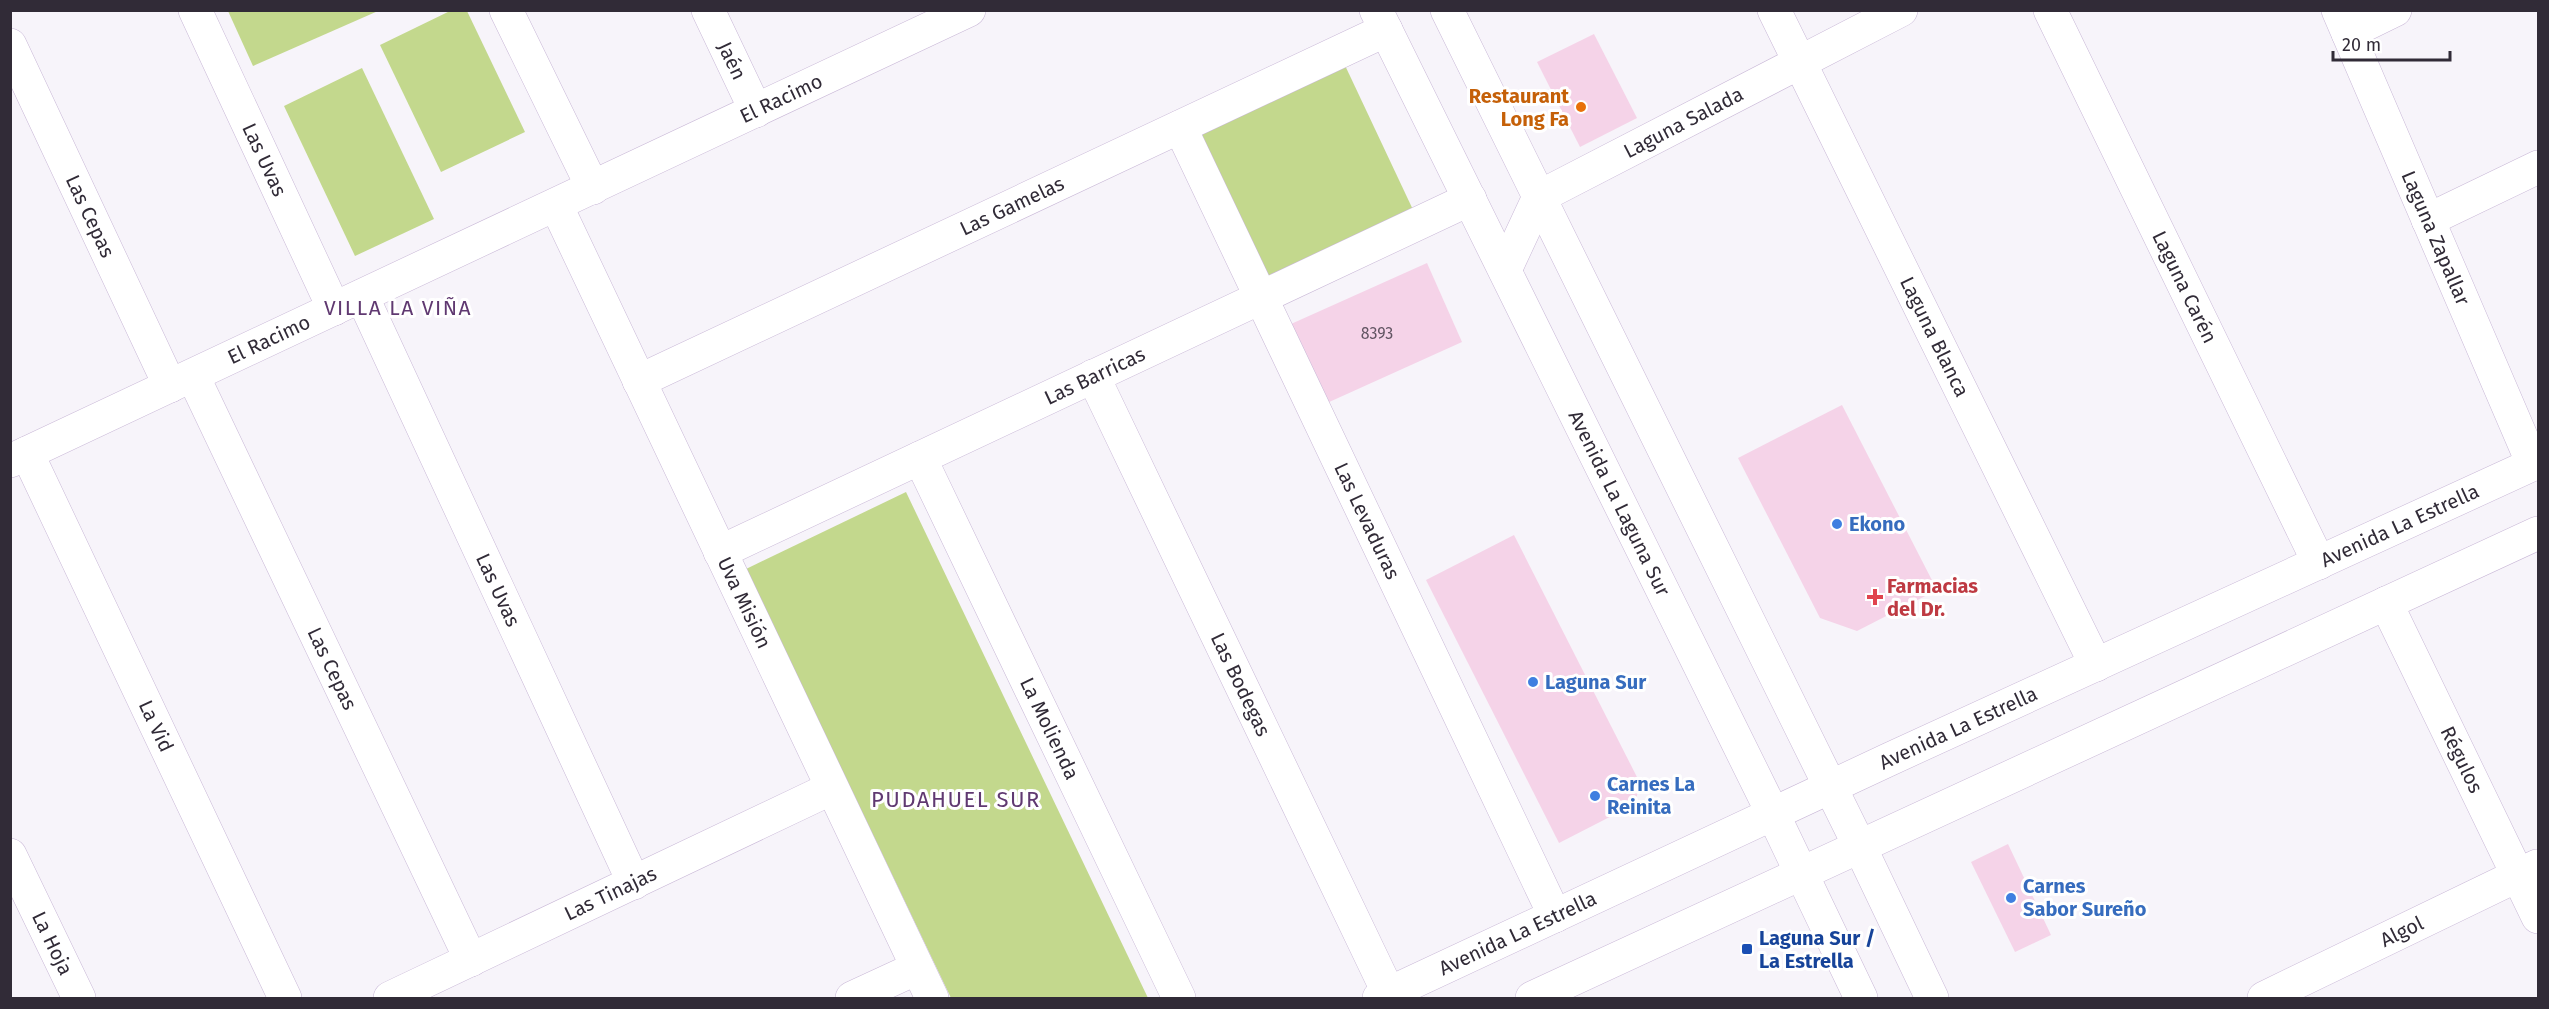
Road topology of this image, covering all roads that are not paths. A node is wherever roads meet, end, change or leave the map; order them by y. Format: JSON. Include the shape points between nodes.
{"nodes":[{"id":1,"x":195,"y":10,"type":"edge"},
{"id":2,"x":506,"y":10,"type":"edge"},
{"id":3,"x":708,"y":10,"type":"edge"},
{"id":4,"x":969,"y":10,"type":"edge"},
{"id":5,"x":1447,"y":10,"type":"edge"},
{"id":6,"x":1774,"y":10,"type":"edge"},
{"id":7,"x":1901,"y":10,"type":"edge"},
{"id":8,"x":2050,"y":10,"type":"edge"},
{"id":9,"x":2395,"y":10,"type":"edge"},
{"id":10,"x":1381,"y":20,"type":"edge"},
{"id":11,"x":916,"y":22,"type":"edge"},
{"id":12,"x":2343,"y":22,"type":"edge"},
{"id":13,"x":10,"y":45,"type":"edge"},
{"id":14,"x":1799,"y":61,"type":"junction"},
{"id":15,"x":756,"y":111,"type":"junction"},
{"id":16,"x":1180,"y":127,"type":"junction"},
{"id":17,"x":2538,"y":167,"type":"edge"},
{"id":18,"x":593,"y":188,"type":"junction"},
{"id":19,"x":1539,"y":197,"type":"junction"},
{"id":20,"x":1470,"y":199,"type":"junction"},
{"id":21,"x":556,"y":205,"type":"junction"},
{"id":22,"x":2428,"y":220,"type":"junction"},
{"id":23,"x":1505,"y":270,"type":"junction"},
{"id":24,"x":1261,"y":297,"type":"junction"},
{"id":25,"x":348,"y":302,"type":"junction"},
{"id":26,"x":1093,"y":376,"type":"junction"},
{"id":27,"x":182,"y":381,"type":"junction"},
{"id":28,"x":639,"y":381,"type":"junction"},
{"id":29,"x":19,"y":457,"type":"edge"},
{"id":30,"x":920,"y":458,"type":"junction"},
{"id":31,"x":2536,"y":463,"type":"edge"},
{"id":32,"x":2538,"y":533,"type":"edge"},
{"id":33,"x":720,"y":552,"type":"junction"},
{"id":34,"x":2319,"y":563,"type":"junction"},
{"id":35,"x":2386,"y":603,"type":"junction"},
{"id":36,"x":2096,"y":665,"type":"junction"},
{"id":37,"x":1830,"y":787,"type":"junction"},
{"id":38,"x":832,"y":788,"type":"junction"},
{"id":39,"x":1773,"y":814,"type":"junction"},
{"id":40,"x":1859,"y":845,"type":"junction"},
{"id":41,"x":10,"y":855,"type":"edge"},
{"id":42,"x":2528,"y":870,"type":"edge"},
{"id":43,"x":1802,"y":872,"type":"junction"},
{"id":44,"x":634,"y":883,"type":"junction"},
{"id":45,"x":1555,"y":916,"type":"junction"},
{"id":46,"x":2538,"y":918,"type":"edge"},
{"id":47,"x":471,"y":960,"type":"junction"},
{"id":48,"x":917,"y":968,"type":"junction"},
{"id":49,"x":1384,"y":996,"type":"edge"},
{"id":50,"x":79,"y":999,"type":"edge"},
{"id":51,"x":285,"y":999,"type":"edge"},
{"id":52,"x":390,"y":999,"type":"edge"},
{"id":53,"x":852,"y":999,"type":"edge"},
{"id":54,"x":932,"y":999,"type":"edge"},
{"id":55,"x":1179,"y":999,"type":"edge"},
{"id":56,"x":1532,"y":999,"type":"edge"},
{"id":57,"x":1861,"y":999,"type":"edge"},
{"id":58,"x":1932,"y":999,"type":"edge"},
{"id":59,"x":2264,"y":999,"type":"edge"}],
"edges":[{"from":1,"to":25,"type":"street","name":"Las Uvas"},
{"from":2,"to":18,"type":"street"},
{"from":3,"to":15,"type":"street","name":"Jaén"},
{"from":4,"to":11,"type":"street","name":"El Racimo"},
{"from":5,"to":19,"type":"street"},
{"from":6,"to":14,"type":"street","name":"Laguna Blanca"},
{"from":7,"to":14,"type":"street","name":"Laguna Salada"},
{"from":8,"to":34,"type":"street","name":"Laguna Carén"},
{"from":9,"to":12,"type":"street"},
{"from":10,"to":16,"type":"street","name":"Las Gamelas"},
{"from":10,"to":20,"type":"street","name":"Avenida La Laguna Sur"},
{"from":11,"to":15,"type":"street","name":"El Racimo"},
{"from":12,"to":22,"type":"street","name":"Laguna Zapallar"},
{"from":13,"to":27,"type":"street","name":"Las Cepas"},
{"from":14,"to":19,"type":"street","name":"Laguna Salada"},
{"from":14,"to":36,"type":"street","name":"Laguna Blanca"},
{"from":15,"to":18,"type":"street","name":"El Racimo"},
{"from":16,"to":24,"type":"street","name":"Las Levaduras"},
{"from":16,"to":28,"type":"street","name":"Las Gamelas"},
{"from":17,"to":22,"type":"street"},
{"from":18,"to":21,"type":"street","name":"El Racimo"},
{"from":19,"to":23,"type":"street"},
{"from":19,"to":37,"type":"street"},
{"from":20,"to":23,"type":"street","name":"Avenida La Laguna Sur"},
{"from":20,"to":24,"type":"street","name":"Las Barricas"},
{"from":21,"to":25,"type":"street","name":"El Racimo"},
{"from":21,"to":28,"type":"street","name":"Uva Misión"},
{"from":22,"to":31,"type":"street","name":"Laguna Zapallar"},
{"from":23,"to":39,"type":"street","name":"Avenida La Laguna Sur"},
{"from":24,"to":26,"type":"street","name":"Las Barricas"},
{"from":24,"to":45,"type":"street","name":"Las Levaduras"},
{"from":25,"to":27,"type":"street","name":"El Racimo"},
{"from":25,"to":44,"type":"street","name":"Las Uvas"},
{"from":26,"to":30,"type":"street","name":"Las Barricas"},
{"from":26,"to":49,"type":"street","name":"Las Bodegas"},
{"from":27,"to":29,"type":"street","name":"El Racimo"},
{"from":27,"to":47,"type":"street","name":"Las Cepas"},
{"from":28,"to":33,"type":"street","name":"Uva Misión"},
{"from":29,"to":51,"type":"street","name":"La Vid"},
{"from":30,"to":33,"type":"street","name":"Las Barricas"},
{"from":30,"to":55,"type":"street","name":"La Molienda"},
{"from":31,"to":34,"type":"street","name":"Avenida La Estrella"},
{"from":32,"to":35,"type":"street"},
{"from":33,"to":38,"type":"street","name":"Uva Misión"},
{"from":34,"to":36,"type":"street","name":"Avenida La Estrella"},
{"from":35,"to":40,"type":"street"},
{"from":35,"to":42,"type":"street","name":"Régulos"},
{"from":36,"to":37,"type":"street","name":"Avenida La Estrella"},
{"from":37,"to":39,"type":"street","name":"Avenida La Estrella"},
{"from":37,"to":40,"type":"street"},
{"from":38,"to":44,"type":"street","name":"Las Tinajas"},
{"from":38,"to":48,"type":"street","name":"Uva Misión"},
{"from":39,"to":43,"type":"street","name":"Avenida La Laguna Sur"},
{"from":39,"to":45,"type":"street","name":"Avenida La Estrella"},
{"from":40,"to":43,"type":"street"},
{"from":40,"to":58,"type":"street"},
{"from":41,"to":50,"type":"street","name":"La Hoja"},
{"from":42,"to":46,"type":"street","name":"Régulos"},
{"from":42,"to":59,"type":"street","name":"Algol"},
{"from":43,"to":56,"type":"street"},
{"from":43,"to":57,"type":"street","name":"Avenida La Laguna Sur"},
{"from":44,"to":47,"type":"street","name":"Las Tinajas"},
{"from":45,"to":49,"type":"street","name":"Avenida La Estrella"},
{"from":47,"to":52,"type":"street","name":"Las Tinajas"},
{"from":48,"to":53,"type":"street"},
{"from":48,"to":54,"type":"street","name":"Uva Misión"}]}
